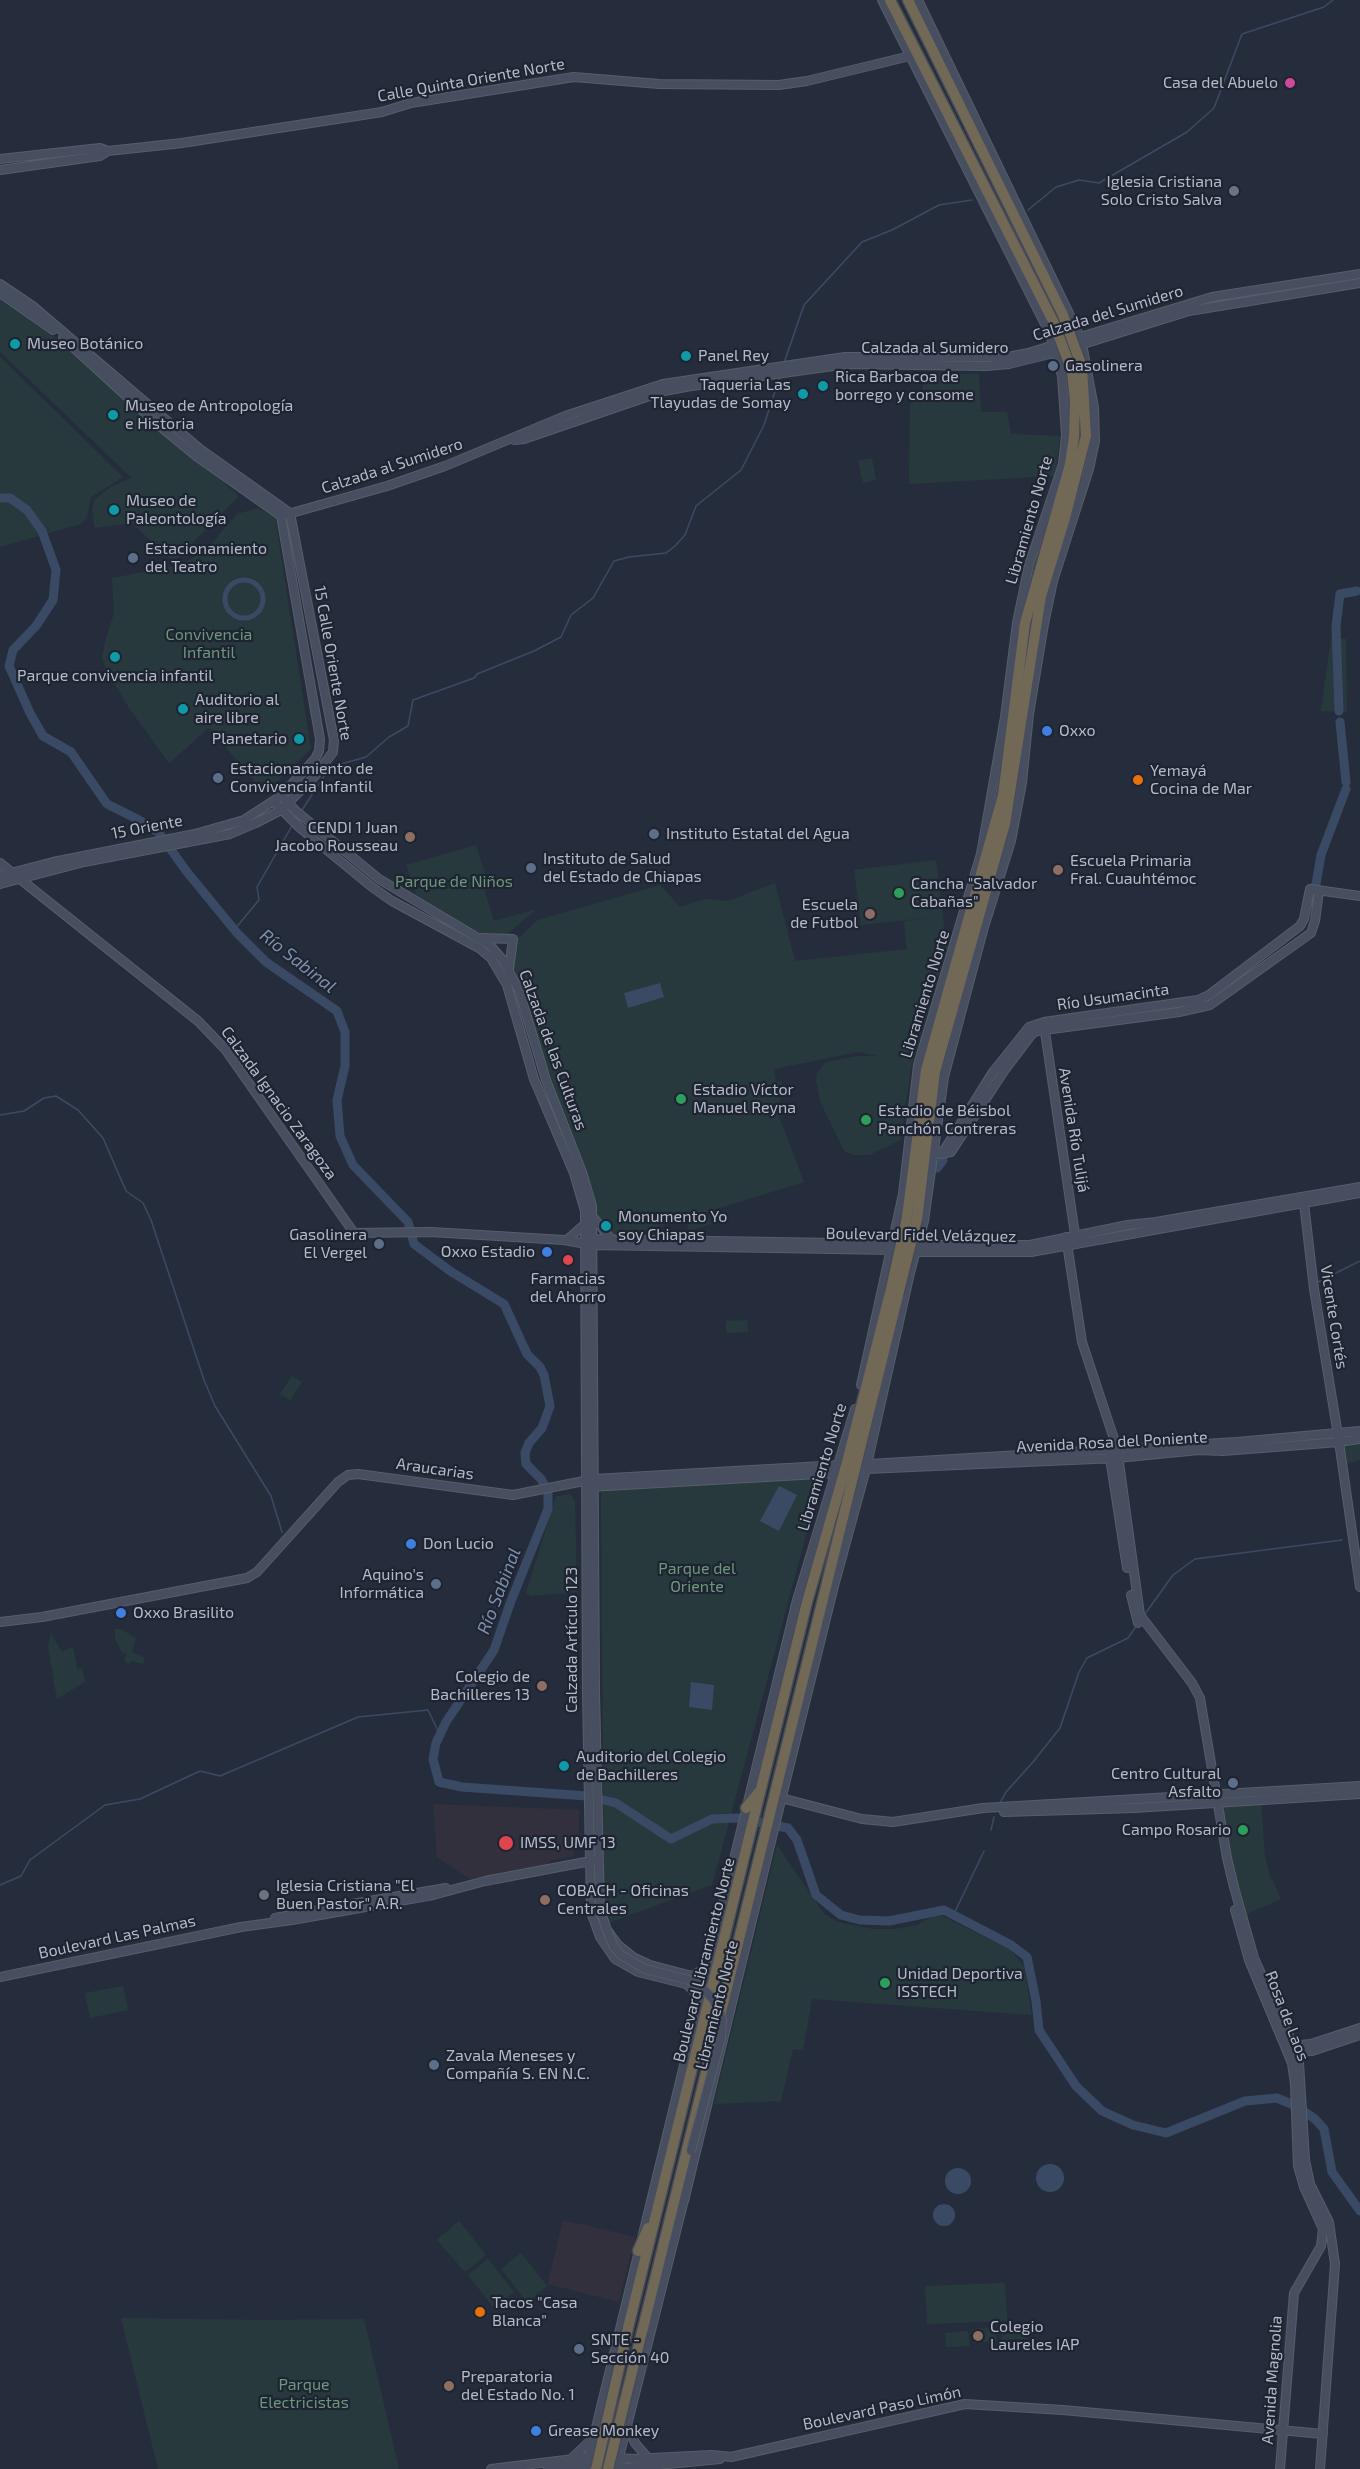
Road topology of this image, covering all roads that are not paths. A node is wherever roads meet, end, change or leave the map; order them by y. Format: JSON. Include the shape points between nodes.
{"nodes":[{"id":1,"x":882,"y":0,"type":"edge"},
{"id":2,"x":890,"y":0,"type":"edge"},
{"id":3,"x":908,"y":0,"type":"edge"},
{"id":4,"x":918,"y":0,"type":"edge"},
{"id":5,"x":910,"y":56,"type":"junction"},
{"id":6,"x":965,"y":100,"type":"junction"},
{"id":7,"x":956,"y":148,"type":"junction"},
{"id":8,"x":108,"y":151,"type":"junction"},
{"id":9,"x":984,"y":154,"type":"junction"},
{"id":10,"x":0,"y":159,"type":"edge"},
{"id":11,"x":971,"y":163,"type":"junction"},
{"id":12,"x":0,"y":170,"type":"edge"},
{"id":13,"x":1360,"y":274,"type":"edge"},
{"id":14,"x":1360,"y":283,"type":"edge"},
{"id":15,"x":0,"y":284,"type":"edge"},
{"id":16,"x":1279,"y":291,"type":"junction"},
{"id":17,"x":0,"y":294,"type":"edge"},
{"id":18,"x":32,"y":309,"type":"junction"},
{"id":19,"x":1056,"y":316,"type":"junction"},
{"id":20,"x":1081,"y":340,"type":"junction"},
{"id":21,"x":1056,"y":349,"type":"junction"},
{"id":22,"x":792,"y":367,"type":"joint"},
{"id":23,"x":1072,"y":371,"type":"junction"},
{"id":24,"x":1089,"y":378,"type":"junction"},
{"id":25,"x":285,"y":514,"type":"junction"},
{"id":26,"x":1029,"y":670,"type":"junction"},
{"id":27,"x":1017,"y":674,"type":"junction"},
{"id":28,"x":1010,"y":684,"type":"junction"},
{"id":29,"x":1032,"y":699,"type":"junction"},
{"id":30,"x":274,"y":802,"type":"joint"},
{"id":31,"x":283,"y":803,"type":"junction"},
{"id":32,"x":987,"y":819,"type":"junction"},
{"id":33,"x":994,"y":832,"type":"junction"},
{"id":34,"x":185,"y":840,"type":"junction"},
{"id":35,"x":0,"y":863,"type":"edge"},
{"id":36,"x":369,"y":871,"type":"junction"},
{"id":37,"x":15,"y":875,"type":"junction"},
{"id":38,"x":0,"y":876,"type":"edge"},
{"id":39,"x":363,"y":880,"type":"junction"},
{"id":40,"x":0,"y":884,"type":"edge"},
{"id":41,"x":979,"y":884,"type":"junction"},
{"id":42,"x":1315,"y":890,"type":"junction"},
{"id":43,"x":1359,"y":896,"type":"edge"},
{"id":44,"x":967,"y":901,"type":"junction"},
{"id":45,"x":984,"y":927,"type":"junction"},
{"id":46,"x":479,"y":938,"type":"junction"},
{"id":47,"x":509,"y":970,"type":"junction"},
{"id":48,"x":962,"y":976,"type":"junction"},
{"id":49,"x":1045,"y":1026,"type":"junction"},
{"id":50,"x":934,"y":1153,"type":"junction"},
{"id":51,"x":1360,"y":1187,"type":"edge"},
{"id":52,"x":1360,"y":1193,"type":"edge"},
{"id":53,"x":1304,"y":1203,"type":"junction"},
{"id":54,"x":592,"y":1215,"type":"junction"},
{"id":55,"x":911,"y":1219,"type":"junction"},
{"id":56,"x":585,"y":1224,"type":"junction"},
{"id":57,"x":611,"y":1239,"type":"junction"},
{"id":58,"x":1071,"y":1240,"type":"junction"},
{"id":59,"x":570,"y":1241,"type":"junction"},
{"id":60,"x":589,"y":1242,"type":"junction"},
{"id":61,"x":891,"y":1247,"type":"junction"},
{"id":62,"x":917,"y":1249,"type":"junction"},
{"id":63,"x":888,"y":1268,"type":"junction"},
{"id":64,"x":910,"y":1273,"type":"junction"},
{"id":65,"x":1360,"y":1431,"type":"edge"},
{"id":66,"x":1339,"y":1438,"type":"junction"},
{"id":67,"x":1360,"y":1439,"type":"edge"},
{"id":68,"x":1113,"y":1451,"type":"junction"},
{"id":69,"x":852,"y":1465,"type":"junction"},
{"id":70,"x":590,"y":1483,"type":"junction"},
{"id":71,"x":554,"y":1488,"type":"joint"},
{"id":72,"x":840,"y":1532,"type":"junction"},
{"id":73,"x":843,"y":1553,"type":"junction"},
{"id":74,"x":810,"y":1573,"type":"junction"},
{"id":75,"x":1360,"y":1587,"type":"edge"},
{"id":76,"x":1140,"y":1620,"type":"joint"},
{"id":77,"x":0,"y":1622,"type":"edge"},
{"id":78,"x":1360,"y":1786,"type":"edge"},
{"id":79,"x":1360,"y":1794,"type":"edge"},
{"id":80,"x":781,"y":1798,"type":"junction"},
{"id":81,"x":1214,"y":1800,"type":"junction"},
{"id":82,"x":797,"y":1802,"type":"junction"},
{"id":83,"x":749,"y":1809,"type":"junction"},
{"id":84,"x":775,"y":1813,"type":"junction"},
{"id":85,"x":745,"y":1835,"type":"junction"},
{"id":86,"x":769,"y":1841,"type":"junction"},
{"id":87,"x":595,"y":1861,"type":"junction"},
{"id":88,"x":607,"y":1930,"type":"junction"},
{"id":89,"x":706,"y":1967,"type":"junction"},
{"id":90,"x":0,"y":1977,"type":"edge"},
{"id":91,"x":698,"y":1999,"type":"junction"},
{"id":92,"x":1360,"y":2028,"type":"edge"},
{"id":93,"x":1360,"y":2035,"type":"edge"},
{"id":94,"x":1312,"y":2047,"type":"junction"},
{"id":95,"x":1291,"y":2049,"type":"junction"},
{"id":96,"x":1301,"y":2126,"type":"junction"},
{"id":97,"x":684,"y":2200,"type":"junction"},
{"id":98,"x":658,"y":2206,"type":"junction"},
{"id":99,"x":638,"y":2250,"type":"junction"},
{"id":100,"x":627,"y":2423,"type":"junction"},
{"id":101,"x":1284,"y":2431,"type":"junction"},
{"id":102,"x":1323,"y":2434,"type":"junction"},
{"id":103,"x":594,"y":2436,"type":"junction"},
{"id":104,"x":647,"y":2457,"type":"junction"},
{"id":105,"x":723,"y":2457,"type":"junction"},
{"id":106,"x":613,"y":2463,"type":"edge"},
{"id":107,"x":574,"y":2464,"type":"edge"},
{"id":108,"x":589,"y":2465,"type":"edge"},
{"id":109,"x":491,"y":2469,"type":"edge"},
{"id":110,"x":548,"y":2469,"type":"edge"},
{"id":111,"x":626,"y":2469,"type":"edge"},
{"id":112,"x":1280,"y":2469,"type":"edge"},
{"id":113,"x":1320,"y":2469,"type":"edge"}],
"edges":[{"from":1,"to":5,"type":"street","name":"Libramiento Norte"},
{"from":2,"to":11,"type":"highway","name":"Libramiento Norte"},
{"from":3,"to":9,"type":"highway","name":"Libramiento Norte"},
{"from":4,"to":6,"type":"street"},
{"from":5,"to":7,"type":"street","name":"Libramiento Norte"},
{"from":5,"to":8,"type":"street","name":"Calle Quinta Oriente Norte","via":[[779,85],[659,84],[574,76],[411,103],[382,112]]},
{"from":6,"to":9,"type":"highway"},
{"from":6,"to":19,"type":"street"},
{"from":7,"to":11,"type":"highway"},
{"from":7,"to":19,"type":"street","name":"Libramiento Norte"},
{"from":8,"to":10,"type":"street","name":"Calle Quinta Oriente Norte","via":[[100,148]]},
{"from":8,"to":12,"type":"street","name":"Calle Quinta Oriente Norte","via":[[100,156]]},
{"from":9,"to":19,"type":"highway","name":"Libramiento Norte"},
{"from":11,"to":19,"type":"highway","name":"Libramiento Norte"},
{"from":13,"to":16,"type":"street"},
{"from":14,"to":16,"type":"street"},
{"from":15,"to":18,"type":"street"},
{"from":16,"to":20,"type":"street"},
{"from":17,"to":18,"type":"street"},
{"from":18,"to":25,"type":"street","via":[[157,424]]},
{"from":19,"to":20,"type":"street"},
{"from":19,"to":21,"type":"street","name":"Libramiento Norte"},
{"from":19,"to":23,"type":"highway","name":"Libramiento Norte","bridge":true},
{"from":20,"to":21,"type":"street","name":"Calzada del Sumidero"},
{"from":20,"to":24,"type":"street"},
{"from":21,"to":22,"type":"street","name":"Calzada del Sumidero","via":[[986,358],[855,361]]},
{"from":21,"to":23,"type":"street","name":"Libramiento Norte"},
{"from":22,"to":25,"type":"street","name":"Calzada al Sumidero","via":[[690,382],[622,401],[524,440],[510,441],[387,486]]},
{"from":23,"to":24,"type":"street","via":[[1066,364],[1075,360]]},
{"from":23,"to":26,"type":"highway","name":"Libramiento Norte","via":[[1086,436],[1041,596]]},
{"from":23,"to":27,"type":"highway","name":"Libramiento Norte","via":[[1076,400],[1070,464],[1032,592]]},
{"from":23,"to":28,"type":"street","name":"Libramiento Norte","via":[[1063,464],[1029,565]]},
{"from":24,"to":29,"type":"street","via":[[1095,441],[1053,581]]},
{"from":25,"to":31,"type":"street","name":"15 Calle Oriente Norte","via":[[320,739],[315,759]]},
{"from":25,"to":31,"type":"street","name":"15 Calle Oriente Norte","via":[[334,740],[326,764]]},
{"from":26,"to":29,"type":"highway"},
{"from":26,"to":48,"type":"highway","name":"Libramiento Norte","via":[[1005,824]]},
{"from":27,"to":28,"type":"highway"},
{"from":27,"to":33,"type":"highway","name":"Libramiento Norte","via":[[1003,795]]},
{"from":28,"to":32,"type":"street","name":"Libramiento Norte"},
{"from":29,"to":45,"type":"street","via":[[1011,841]]},
{"from":30,"to":31,"type":"street","name":"Calzada de las Culturas"},
{"from":30,"to":34,"type":"street","name":"15 Oriente","via":[[244,820]]},
{"from":31,"to":34,"type":"street","name":"15 Oriente","via":[[230,834]]},
{"from":31,"to":36,"type":"street","name":"Calzada de las Culturas"},
{"from":31,"to":39,"type":"street","name":"Calzada de las Culturas","via":[[300,828]]},
{"from":32,"to":33,"type":"highway"},
{"from":32,"to":44,"type":"street","name":"Libramiento Norte"},
{"from":33,"to":41,"type":"highway","name":"Libramiento Norte"},
{"from":34,"to":37,"type":"street","name":"15 Oriente"},
{"from":35,"to":37,"type":"street","name":"Calzada Ignacio Zaragoza"},
{"from":36,"to":39,"type":"street"},
{"from":36,"to":46,"type":"street","name":"Calzada de las Culturas"},
{"from":37,"to":38,"type":"street"},
{"from":37,"to":40,"type":"street"},
{"from":37,"to":59,"type":"street","name":"Calzada Ignacio Zaragoza","via":[[168,996],[225,1049],[354,1233],[424,1232]]},
{"from":39,"to":56,"type":"street","name":"Calzada de las Culturas","via":[[491,958],[513,999],[534,1079],[574,1173]]},
{"from":41,"to":44,"type":"highway"},
{"from":41,"to":55,"type":"highway","name":"Libramiento Norte","via":[[926,1070]]},
{"from":42,"to":43,"type":"street"},
{"from":42,"to":49,"type":"street","name":"Río Usumacinta","via":[[1299,926],[1198,1000]]},
{"from":42,"to":49,"type":"street","name":"Río Usumacinta","via":[[1311,933],[1210,1005],[1179,1012]]},
{"from":44,"to":55,"type":"street","name":"Libramiento Norte","via":[[918,1065]]},
{"from":45,"to":48,"type":"highway"},
{"from":45,"to":50,"type":"street","via":[[950,1053]]},
{"from":46,"to":47,"type":"street","name":"Calzada de las Culturas","via":[[498,952]]},
{"from":46,"to":47,"type":"street","via":[[513,939]]},
{"from":47,"to":54,"type":"street","name":"Calzada de las Culturas","via":[[590,1193]]},
{"from":48,"to":55,"type":"highway","name":"Libramiento Norte","via":[[935,1072]]},
{"from":49,"to":50,"type":"street","name":"Río Usumacinta","via":[[1032,1034],[1004,1071],[951,1152]]},
{"from":49,"to":50,"type":"street","name":"Río Usumacinta","via":[[1029,1027],[993,1072],[943,1152]]},
{"from":49,"to":58,"type":"street","name":"Avenida Río Tulijá"},
{"from":50,"to":55,"type":"street"},
{"from":51,"to":58,"type":"street","name":"Boulevard Fidel Velázquez"},
{"from":52,"to":53,"type":"street","name":"Boulevard Fidel Velázquez"},
{"from":53,"to":58,"type":"street","name":"Boulevard Fidel Velázquez"},
{"from":53,"to":66,"type":"street","name":"Vicente Cortés"},
{"from":54,"to":57,"type":"street"},
{"from":54,"to":60,"type":"street","name":"Calzada de las Culturas"},
{"from":55,"to":61,"type":"street","name":"Libramiento Norte"},
{"from":55,"to":62,"type":"street"},
{"from":55,"to":69,"type":"highway","bridge":true},
{"from":56,"to":59,"type":"street"},
{"from":56,"to":60,"type":"street","name":"Calzada de las Culturas"},
{"from":57,"to":60,"type":"street","name":"Boulevard Fidel Velázquez"},
{"from":57,"to":61,"type":"street","name":"Boulevard Fidel Velázquez"},
{"from":58,"to":62,"type":"street","name":"Boulevard Fidel Velázquez"},
{"from":58,"to":68,"type":"street","name":"Avenida Río Tulijá","via":[[1082,1342]]},
{"from":59,"to":60,"type":"street","name":"Calzada Ignacio Zaragoza"},
{"from":60,"to":61,"type":"street","name":"Boulevard Fidel Velázquez"},
{"from":60,"to":70,"type":"street","name":"Calzada Artículo 123"},
{"from":61,"to":62,"type":"street","name":"Boulevard Fidel Velázquez"},
{"from":61,"to":63,"type":"street","name":"Libramiento Norte"},
{"from":62,"to":64,"type":"street"},
{"from":63,"to":64,"type":"street","via":[[901,1262]]},
{"from":63,"to":69,"type":"street","name":"Libramiento Norte","via":[[859,1396]]},
{"from":64,"to":69,"type":"street"},
{"from":65,"to":66,"type":"street"},
{"from":66,"to":67,"type":"street","name":"Avenida Rosa del Poniente"},
{"from":66,"to":68,"type":"street","name":"Avenida Rosa del Poniente"},
{"from":66,"to":75,"type":"street","name":"Vicente Cortés"},
{"from":68,"to":69,"type":"street","name":"Avenida Rosa del Poniente"},
{"from":68,"to":76,"type":"street","name":"Avenida Río Tulijá","via":[[1132,1603]]},
{"from":69,"to":70,"type":"street","name":"Avenida Rosa del Poniente"},
{"from":69,"to":72,"type":"highway","name":"Boulevard Libramiento Norte"},
{"from":69,"to":73,"type":"street"},
{"from":69,"to":74,"type":"highway","name":"Boulevard Libramiento Norte"},
{"from":69,"to":74,"type":"street","name":"Libramiento Norte"},
{"from":70,"to":71,"type":"street","name":"Avenida Rosa del Poniente"},
{"from":70,"to":87,"type":"street","name":"Calzada Artículo 123"},
{"from":71,"to":77,"type":"street","name":"Araucarias","via":[[513,1495],[358,1474],[348,1476],[248,1578]]},
{"from":72,"to":73,"type":"highway"},
{"from":72,"to":84,"type":"highway","name":"Boulevard Libramiento Norte"},
{"from":73,"to":80,"type":"street"},
{"from":74,"to":83,"type":"street","name":"Libramiento Norte","via":[[769,1712]]},
{"from":74,"to":83,"type":"highway","name":"Boulevard Libramiento Norte","via":[[761,1790]]},
{"from":76,"to":81,"type":"street","name":"Rosa de Laos","via":[[1200,1698]]},
{"from":78,"to":81,"type":"street"},
{"from":79,"to":81,"type":"street"},
{"from":80,"to":82,"type":"street"},
{"from":80,"to":84,"type":"street"},
{"from":81,"to":82,"type":"street","via":[[1040,1804],[893,1822],[862,1819]]},
{"from":81,"to":95,"type":"street","name":"Rosa de Laos","via":[[1251,1959]]},
{"from":82,"to":84,"type":"street"},
{"from":83,"to":85,"type":"highway","name":"Boulevard Libramiento Norte"},
{"from":84,"to":86,"type":"highway","name":"Boulevard Libramiento Norte"},
{"from":85,"to":89,"type":"street","name":"Libramiento Norte"},
{"from":85,"to":98,"type":"highway","name":"Boulevard Libramiento Norte"},
{"from":86,"to":97,"type":"street","name":"Libramiento Norte"},
{"from":86,"to":106,"type":"highway","name":"Boulevard Libramiento Norte","bridge":true,"via":[[761,1851]]},
{"from":87,"to":88,"type":"street","name":"Calzada Artículo 123","via":[[600,1909]]},
{"from":87,"to":90,"type":"street","name":"Boulevard Las Palmas"},
{"from":87,"to":91,"type":"street","name":"Calzada Artículo 123","via":[[592,1918],[615,1959],[638,1972],[686,1984]]},
{"from":88,"to":89,"type":"street","name":"Calzada Artículo 123","via":[[618,1945],[650,1965],[692,1976]]},
{"from":88,"to":97,"type":"street","bridge":true,"via":[[621,1955],[645,1969],[699,1985],[708,1993],[722,2021],[691,2151]]},
{"from":89,"to":91,"type":"street","name":"Libramiento Norte"},
{"from":91,"to":99,"type":"street","name":"Libramiento Norte"},
{"from":92,"to":94,"type":"street"},
{"from":93,"to":94,"type":"street"},
{"from":94,"to":95,"type":"street"},
{"from":95,"to":96,"type":"street","name":"Rosa de Laos"},
{"from":96,"to":101,"type":"street","name":"Avenida Magnolia","via":[[1298,2166],[1323,2238],[1294,2293]]},
{"from":96,"to":102,"type":"street","via":[[1310,2184],[1329,2222],[1335,2264]]},
{"from":97,"to":100,"type":"street"},
{"from":98,"to":99,"type":"highway"},
{"from":98,"to":108,"type":"highway","name":"Boulevard Libramiento Norte","bridge":true},
{"from":99,"to":103,"type":"street","name":"Libramiento Norte"},
{"from":100,"to":104,"type":"street","via":[[634,2443]]},
{"from":100,"to":106,"type":"street"},
{"from":101,"to":102,"type":"street","name":"Boulevard Paso Limón"},
{"from":101,"to":105,"type":"street","name":"Boulevard Paso Limón","via":[[965,2404]]},
{"from":101,"to":112,"type":"street","name":"Avenida Magnolia"},
{"from":102,"to":113,"type":"street"},
{"from":103,"to":107,"type":"street"},
{"from":103,"to":108,"type":"street","name":"Libramiento Norte"},
{"from":104,"to":105,"type":"street","name":"Boulevard Paso Limón"},
{"from":104,"to":106,"type":"street","name":"Boulevard Paso Limón"},
{"from":105,"to":111,"type":"street","name":"Boulevard Paso Limón"},
{"from":106,"to":108,"type":"street"},
{"from":106,"to":111,"type":"street","name":"Boulevard Paso Limón"},
{"from":107,"to":108,"type":"street"},
{"from":107,"to":109,"type":"street"},
{"from":107,"to":110,"type":"street"}]}
